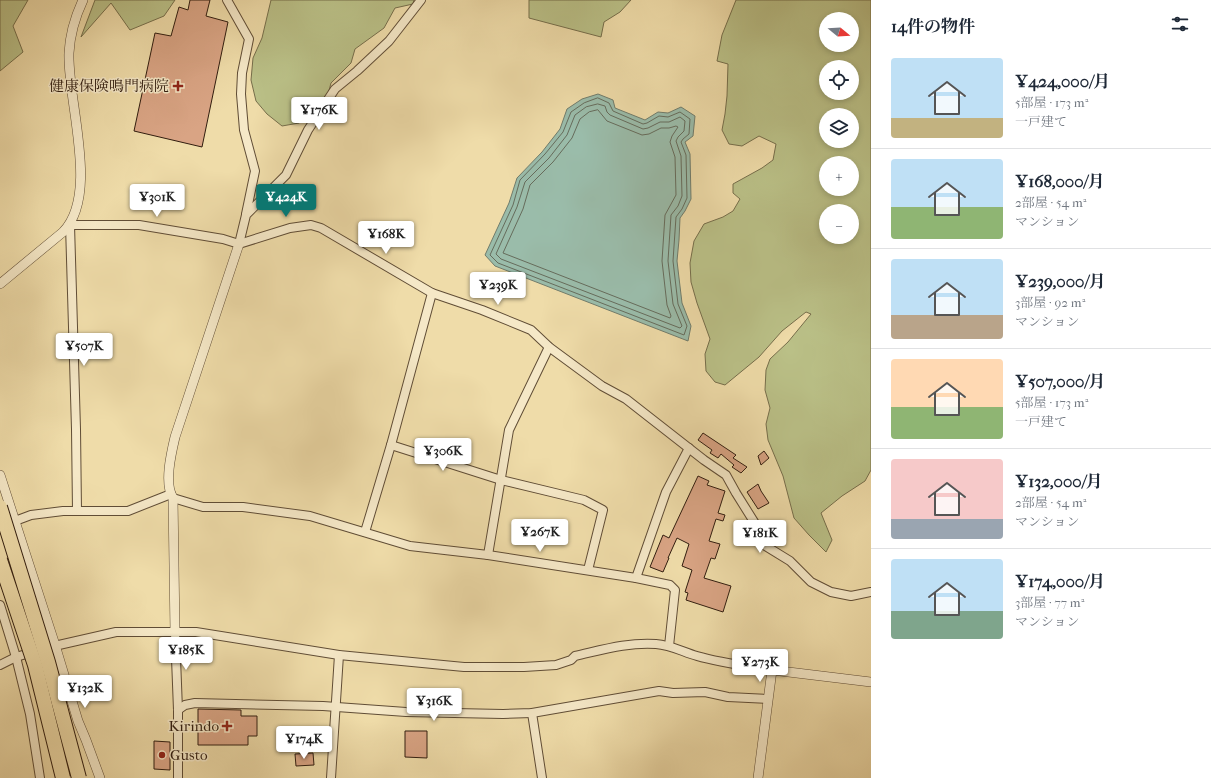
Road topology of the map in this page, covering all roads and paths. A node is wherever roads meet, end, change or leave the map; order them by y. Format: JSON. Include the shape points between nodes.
{"nodes":[{"id":1,"x":83,"y":0,"type":"edge"},
{"id":2,"x":227,"y":0,"type":"edge"},
{"id":3,"x":421,"y":0,"type":"edge"},
{"id":4,"x":246,"y":215,"type":"junction"},
{"id":5,"x":70,"y":225,"type":"junction"},
{"id":6,"x":239,"y":244,"type":"junction"},
{"id":7,"x":0,"y":284,"type":"edge"},
{"id":8,"x":432,"y":293,"type":"junction"},
{"id":9,"x":549,"y":346,"type":"junction"},
{"id":10,"x":391,"y":445,"type":"junction"},
{"id":11,"x":689,"y":448,"type":"junction"},
{"id":12,"x":0,"y":475,"type":"edge"},
{"id":13,"x":501,"y":480,"type":"junction"},
{"id":14,"x":172,"y":496,"type":"junction"},
{"id":15,"x":0,"y":507,"type":"edge"},
{"id":16,"x":77,"y":511,"type":"junction"},
{"id":17,"x":15,"y":521,"type":"junction"},
{"id":18,"x":0,"y":524,"type":"edge"},
{"id":19,"x":365,"y":532,"type":"junction"},
{"id":20,"x":488,"y":555,"type":"junction"},
{"id":21,"x":0,"y":560,"type":"edge"},
{"id":22,"x":588,"y":570,"type":"junction"},
{"id":23,"x":636,"y":578,"type":"junction"},
{"id":24,"x":871,"y":592,"type":"edge"},
{"id":25,"x":0,"y":605,"type":"edge"},
{"id":26,"x":175,"y":632,"type":"junction"},
{"id":27,"x":55,"y":645,"type":"junction"},
{"id":28,"x":669,"y":646,"type":"junction"},
{"id":29,"x":339,"y":655,"type":"junction"},
{"id":30,"x":16,"y":657,"type":"junction"},
{"id":31,"x":0,"y":665,"type":"edge"},
{"id":32,"x":772,"y":670,"type":"junction"},
{"id":33,"x":871,"y":682,"type":"edge"},
{"id":34,"x":768,"y":699,"type":"junction"},
{"id":35,"x":336,"y":708,"type":"junction"},
{"id":36,"x":178,"y":710,"type":"junction"},
{"id":37,"x":532,"y":713,"type":"junction"},
{"id":38,"x":40,"y":778,"type":"edge"},
{"id":39,"x":63,"y":778,"type":"edge"},
{"id":40,"x":79,"y":778,"type":"edge"},
{"id":41,"x":100,"y":778,"type":"edge"},
{"id":42,"x":178,"y":778,"type":"edge"},
{"id":43,"x":331,"y":778,"type":"edge"},
{"id":44,"x":542,"y":778,"type":"edge"},
{"id":45,"x":758,"y":778,"type":"edge"}],
"edges":[{"from":1,"to":5,"type":"street","via":[[70,35],[69,54],[80,172],[79,200]]},
{"from":2,"to":4,"type":"street","via":[[249,38],[241,94],[244,130],[255,171]]},
{"from":3,"to":4,"type":"street","via":[[389,41],[335,89],[308,130],[286,175]]},
{"from":4,"to":6,"type":"street"},
{"from":5,"to":6,"type":"street","via":[[139,225]]},
{"from":5,"to":7,"type":"street"},
{"from":5,"to":16,"type":"street"},
{"from":6,"to":8,"type":"street","via":[[290,228],[311,225],[321,228]]},
{"from":6,"to":14,"type":"street","via":[[175,438],[168,465]]},
{"from":8,"to":9,"type":"street","via":[[531,330]]},
{"from":8,"to":10,"type":"street"},
{"from":9,"to":11,"type":"street","via":[[602,386],[626,399]]},
{"from":9,"to":13,"type":"street","via":[[509,430]]},
{"from":10,"to":13,"type":"street"},
{"from":10,"to":19,"type":"street"},
{"from":11,"to":23,"type":"street","via":[[666,492]]},
{"from":11,"to":24,"type":"street","via":[[726,475],[756,525],[759,539],[764,545],[790,561],[811,582],[831,592],[851,596]]},
{"from":12,"to":17,"type":"street"},
{"from":13,"to":20,"type":"street"},
{"from":13,"to":22,"type":"street","via":[[584,500],[603,510]]},
{"from":14,"to":16,"type":"street","via":[[128,511]]},
{"from":14,"to":19,"type":"street","via":[[203,507],[243,507],[310,516]]},
{"from":14,"to":26,"type":"street"},
{"from":15,"to":40,"type":"highway","bridge":true,"via":[[48,662]]},
{"from":16,"to":17,"type":"street","via":[[31,515]]},
{"from":17,"to":18,"type":"street"},
{"from":17,"to":27,"type":"street"},
{"from":19,"to":20,"type":"street","via":[[410,546]]},
{"from":20,"to":22,"type":"street"},
{"from":21,"to":39,"type":"highway","bridge":true,"via":[[35,665]]},
{"from":22,"to":23,"type":"street"},
{"from":23,"to":28,"type":"street","via":[[670,585],[675,590]]},
{"from":25,"to":30,"type":"street"},
{"from":26,"to":27,"type":"street","via":[[116,632]]},
{"from":26,"to":29,"type":"street","via":[[196,632]]},
{"from":26,"to":36,"type":"street"},
{"from":27,"to":30,"type":"street"},
{"from":27,"to":41,"type":"street","via":[[78,721]]},
{"from":28,"to":29,"type":"street","via":[[623,645],[575,656],[556,665],[518,667],[464,667]]},
{"from":28,"to":32,"type":"street","via":[[717,661]]},
{"from":29,"to":35,"type":"street"},
{"from":30,"to":31,"type":"street"},
{"from":30,"to":38,"type":"street","via":[[30,714]]},
{"from":32,"to":33,"type":"street"},
{"from":32,"to":34,"type":"street"},
{"from":34,"to":37,"type":"street","via":[[728,697],[705,692],[659,691]]},
{"from":34,"to":45,"type":"street"},
{"from":35,"to":36,"type":"street","via":[[195,703]]},
{"from":35,"to":37,"type":"street","via":[[413,712]]},
{"from":35,"to":43,"type":"street"},
{"from":36,"to":42,"type":"street"},
{"from":37,"to":44,"type":"street"}]}
